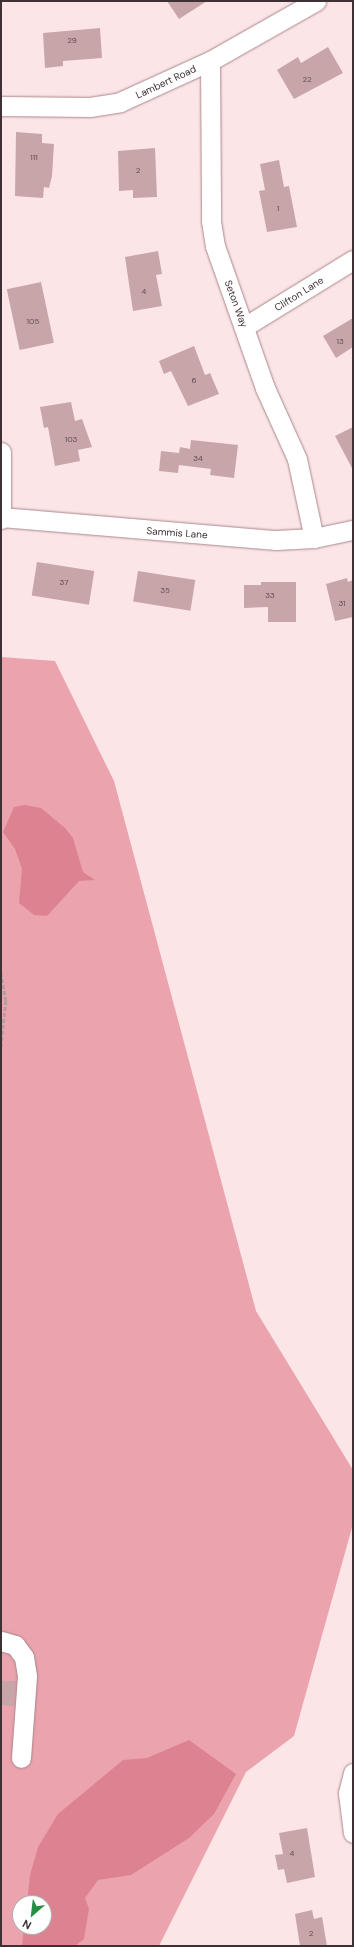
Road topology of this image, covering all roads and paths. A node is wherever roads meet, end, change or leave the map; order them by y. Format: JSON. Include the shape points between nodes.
{"nodes":[{"id":1,"x":316,"y":1,"type":"edge"},
{"id":2,"x":210,"y":61,"type":"junction"},
{"id":3,"x":1,"y":106,"type":"edge"},
{"id":4,"x":353,"y":260,"type":"edge"},
{"id":5,"x":244,"y":327,"type":"junction"},
{"id":6,"x":1,"y":452,"type":"edge"},
{"id":7,"x":1,"y":518,"type":"edge"},
{"id":8,"x":353,"y":530,"type":"edge"},
{"id":9,"x":314,"y":538,"type":"junction"},
{"id":10,"x":1,"y":973,"type":"edge"},
{"id":11,"x":1,"y":1048,"type":"edge"},
{"id":12,"x":1,"y":1641,"type":"edge"},
{"id":13,"x":21,"y":1758,"type":"dead end"},
{"id":14,"x":353,"y":1773,"type":"edge"},
{"id":15,"x":353,"y":1833,"type":"edge"}],
"edges":[{"from":1,"to":2,"type":"street","name":"Lambert Road"},
{"from":2,"to":3,"type":"street","name":"Lambert Road","via":[[120,102],[90,107]]},
{"from":2,"to":5,"type":"street","name":"Seton Way","via":[[211,221],[215,246]]},
{"from":4,"to":5,"type":"street","name":"Clifton Lane"},
{"from":5,"to":9,"type":"street","name":"Seton Way","via":[[265,388],[297,459]]},
{"from":6,"to":7,"type":"street"},
{"from":7,"to":9,"type":"street","name":"Sammis Lane","via":[[276,540]]},
{"from":8,"to":9,"type":"street","name":"Sammis Lane"},
{"from":10,"to":11,"type":"path","via":[[6,1001]]},
{"from":12,"to":13,"type":"street","via":[[15,1645],[24,1657],[27,1676]]},
{"from":14,"to":15,"type":"street","via":[[348,1793]]}]}
